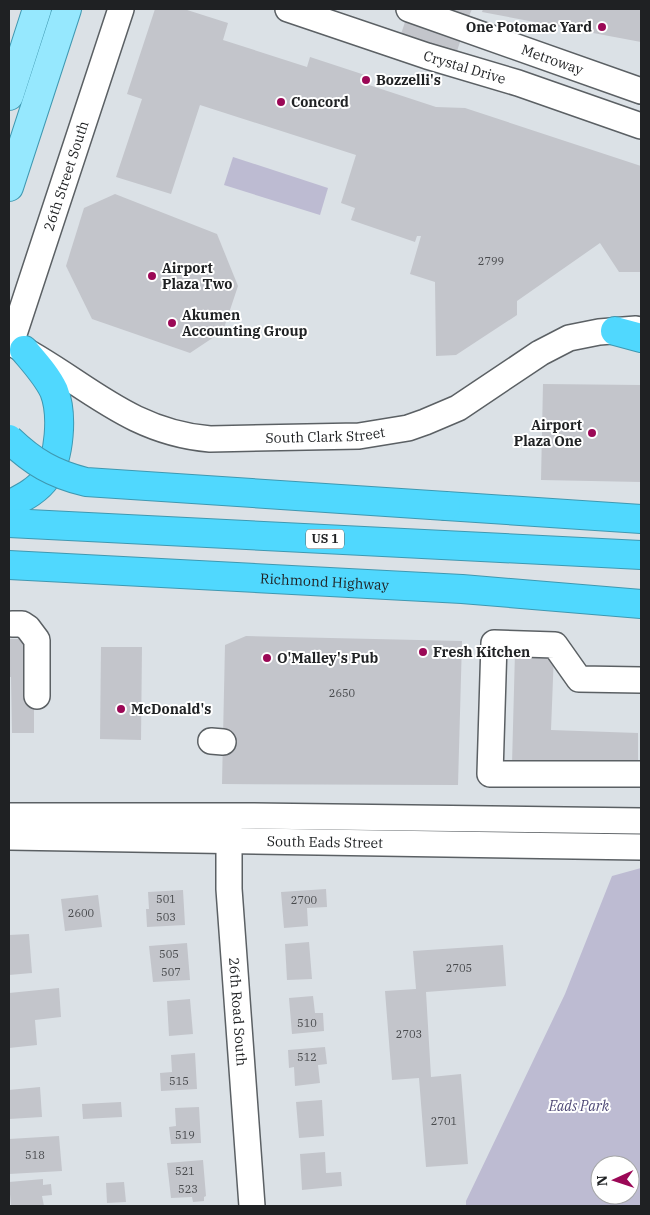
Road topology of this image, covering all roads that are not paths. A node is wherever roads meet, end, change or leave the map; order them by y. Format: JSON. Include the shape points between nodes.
{"nodes":[{"id":1,"x":37,"y":9,"type":"edge"},
{"id":2,"x":67,"y":9,"type":"edge"},
{"id":3,"x":121,"y":9,"type":"edge"},
{"id":4,"x":288,"y":9,"type":"edge"},
{"id":5,"x":408,"y":9,"type":"edge"},
{"id":6,"x":641,"y":91,"type":"edge"},
{"id":7,"x":9,"y":96,"type":"edge"},
{"id":8,"x":641,"y":126,"type":"edge"},
{"id":9,"x":9,"y":187,"type":"edge"},
{"id":10,"x":641,"y":328,"type":"edge"},
{"id":11,"x":615,"y":331,"type":"junction"},
{"id":12,"x":641,"y":338,"type":"edge"},
{"id":13,"x":15,"y":345,"type":"edge"},
{"id":14,"x":9,"y":439,"type":"edge"},
{"id":15,"x":9,"y":505,"type":"edge"},
{"id":16,"x":641,"y":519,"type":"edge"},
{"id":17,"x":9,"y":523,"type":"edge"},
{"id":18,"x":641,"y":555,"type":"edge"},
{"id":19,"x":9,"y":565,"type":"edge"},
{"id":20,"x":641,"y":604,"type":"edge"},
{"id":21,"x":12,"y":624,"type":"dead end"},
{"id":22,"x":641,"y":680,"type":"edge"},
{"id":23,"x":37,"y":696,"type":"dead end"},
{"id":24,"x":641,"y":774,"type":"edge"},
{"id":25,"x":9,"y":816,"type":"edge"},
{"id":26,"x":229,"y":816,"type":"junction"},
{"id":27,"x":462,"y":819,"type":"junction"},
{"id":28,"x":641,"y":821,"type":"edge"},
{"id":29,"x":78,"y":827,"type":"junction"},
{"id":30,"x":9,"y":837,"type":"edge"},
{"id":31,"x":228,"y":841,"type":"junction"},
{"id":32,"x":460,"y":844,"type":"junction"},
{"id":33,"x":641,"y":847,"type":"edge"},
{"id":34,"x":252,"y":1206,"type":"edge"}],
"edges":[{"from":1,"to":7,"type":"main road"},
{"from":2,"to":9,"type":"main road"},
{"from":3,"to":13,"type":"street","name":"26th Street South"},
{"from":4,"to":8,"type":"street","name":"Crystal Drive","via":[[518,82]]},
{"from":5,"to":6,"type":"street","name":"Metroway"},
{"from":10,"to":11,"type":"street","name":"South Clark Street"},
{"from":11,"to":12,"type":"highway"},
{"from":11,"to":13,"type":"street","name":"South Clark Street","via":[[585,334],[554,345],[465,404],[425,422],[391,432],[341,437],[210,439],[175,432],[142,422],[116,409]]},
{"from":13,"to":15,"type":"highway","via":[[48,380],[54,391],[58,434],[55,456],[46,477],[34,491]]},
{"from":14,"to":16,"type":"highway","bridge":true,"via":[[44,467],[86,482]]},
{"from":17,"to":18,"type":"highway","number":"US 1"},
{"from":19,"to":20,"type":"highway","name":"Richmond Highway","via":[[462,589]]},
{"from":21,"to":23,"type":"street","via":[[22,624],[37,640]]},
{"from":22,"to":24,"type":"street","via":[[579,679],[555,645],[494,643],[490,774]]},
{"from":25,"to":29,"type":"street","name":"South Eads Street"},
{"from":26,"to":27,"type":"street","name":"South Eads Street"},
{"from":26,"to":29,"type":"street","name":"South Eads Street"},
{"from":26,"to":31,"type":"street","name":"26th Road South"},
{"from":27,"to":28,"type":"street","name":"South Eads Street"},
{"from":27,"to":32,"type":"street"},
{"from":29,"to":30,"type":"street","name":"South Eads Street"},
{"from":29,"to":31,"type":"street","name":"South Eads Street"},
{"from":31,"to":32,"type":"street","name":"South Eads Street"},
{"from":31,"to":34,"type":"street","name":"26th Road South"},
{"from":32,"to":33,"type":"street","name":"South Eads Street"}]}
